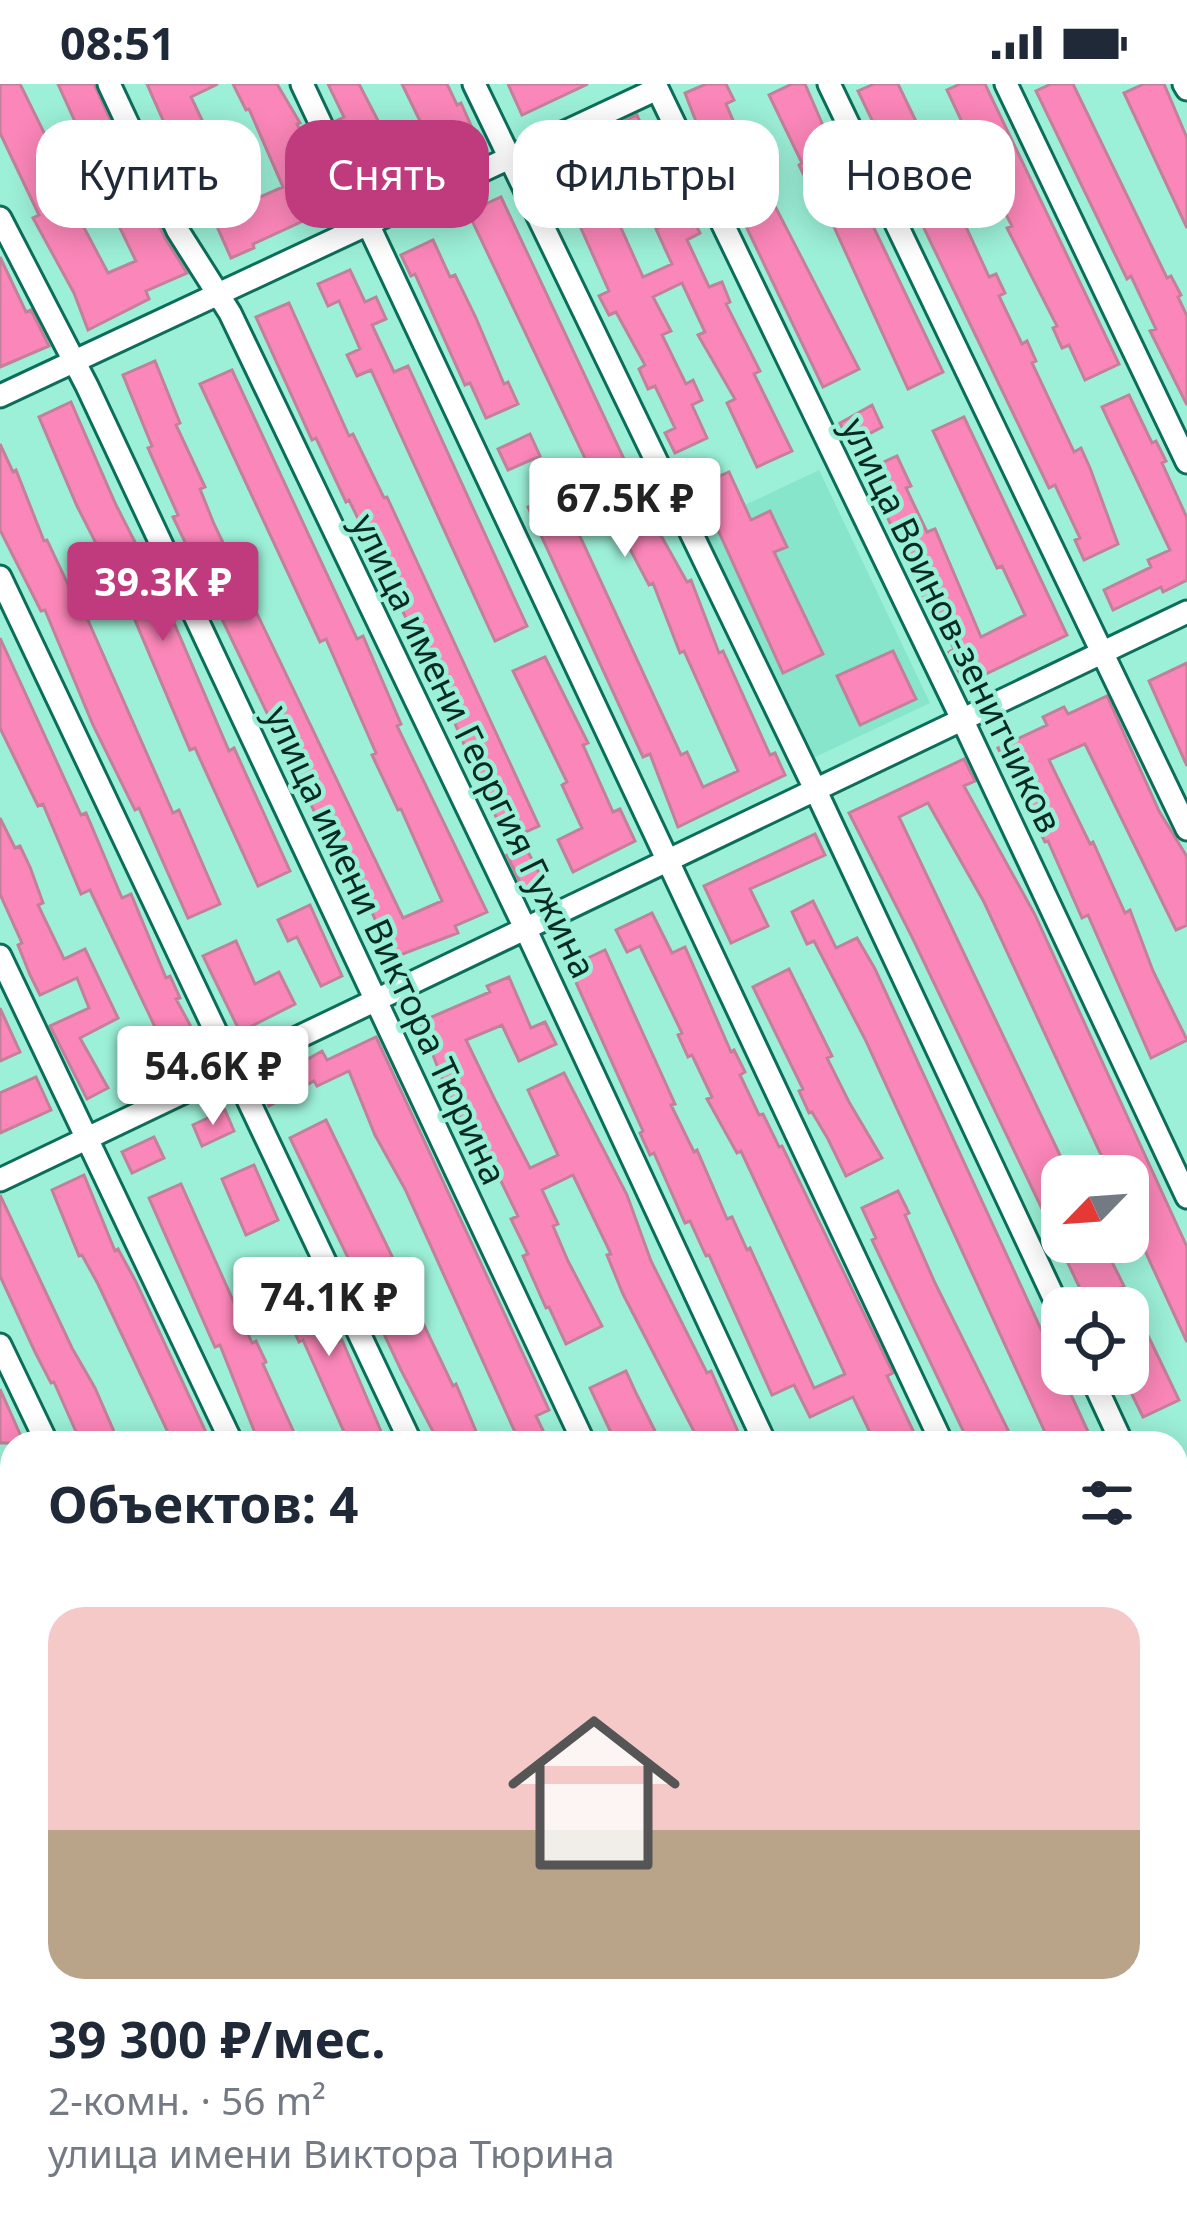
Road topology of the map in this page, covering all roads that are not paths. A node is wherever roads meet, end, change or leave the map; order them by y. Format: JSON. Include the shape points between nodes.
{"nodes":[{"id":1,"x":109,"y":84,"type":"edge"},
{"id":2,"x":302,"y":84,"type":"edge"},
{"id":3,"x":474,"y":84,"type":"edge"},
{"id":4,"x":829,"y":84,"type":"edge"},
{"id":5,"x":1006,"y":84,"type":"edge"},
{"id":6,"x":656,"y":86,"type":"edge"},
{"id":7,"x":318,"y":120,"type":"edge"},
{"id":8,"x":509,"y":158,"type":"junction"},
{"id":9,"x":489,"y":167,"type":"edge"},
{"id":10,"x":0,"y":218,"type":"edge"},
{"id":11,"x":360,"y":228,"type":"edge"},
{"id":12,"x":367,"y":228,"type":"edge"},
{"id":13,"x":218,"y":294,"type":"junction"},
{"id":14,"x":74,"y":362,"type":"junction"},
{"id":15,"x":0,"y":396,"type":"edge"},
{"id":16,"x":1187,"y":462,"type":"edge"},
{"id":17,"x":0,"y":578,"type":"edge"},
{"id":18,"x":1187,"y":611,"type":"edge"},
{"id":19,"x":1103,"y":652,"type":"junction"},
{"id":20,"x":962,"y":719,"type":"junction"},
{"id":21,"x":815,"y":789,"type":"junction"},
{"id":22,"x":1187,"y":829,"type":"edge"},
{"id":23,"x":668,"y":860,"type":"junction"},
{"id":24,"x":525,"y":928,"type":"junction"},
{"id":25,"x":0,"y":956,"type":"edge"},
{"id":26,"x":376,"y":1000,"type":"junction"},
{"id":27,"x":233,"y":1068,"type":"junction"},
{"id":28,"x":86,"y":1138,"type":"junction"},
{"id":29,"x":0,"y":1180,"type":"edge"},
{"id":30,"x":1187,"y":1197,"type":"edge"},
{"id":31,"x":1049,"y":1287,"type":"edge"},
{"id":32,"x":0,"y":1345,"type":"edge"},
{"id":33,"x":1100,"y":1395,"type":"edge"},
{"id":34,"x":41,"y":1431,"type":"edge"},
{"id":35,"x":226,"y":1431,"type":"edge"},
{"id":36,"x":405,"y":1431,"type":"edge"},
{"id":37,"x":578,"y":1431,"type":"edge"},
{"id":38,"x":759,"y":1431,"type":"edge"},
{"id":39,"x":936,"y":1431,"type":"edge"},
{"id":40,"x":1116,"y":1431,"type":"edge"}],
"edges":[{"from":1,"to":13,"type":"street","name":"улица имени Георгия Гужина","via":[[178,231]]},
{"from":2,"to":7,"type":"street"},
{"from":3,"to":8,"type":"street"},
{"from":4,"to":19,"type":"street"},
{"from":5,"to":16,"type":"street"},
{"from":6,"to":8,"type":"street"},
{"from":6,"to":20,"type":"street","name":"улица Воинов-зенитчиков"},
{"from":8,"to":9,"type":"street"},
{"from":8,"to":21,"type":"street"},
{"from":10,"to":14,"type":"street","name":"улица имени Виктора Тюрина"},
{"from":11,"to":13,"type":"street"},
{"from":12,"to":23,"type":"street"},
{"from":13,"to":14,"type":"street"},
{"from":13,"to":24,"type":"street","name":"улица имени Георгия Гужина"},
{"from":14,"to":15,"type":"street"},
{"from":14,"to":26,"type":"street","name":"улица имени Виктора Тюрина"},
{"from":17,"to":27,"type":"street"},
{"from":18,"to":19,"type":"street"},
{"from":19,"to":20,"type":"street"},
{"from":19,"to":22,"type":"street"},
{"from":20,"to":21,"type":"street"},
{"from":20,"to":30,"type":"street","name":"улица Воинов-зенитчиков"},
{"from":21,"to":23,"type":"street"},
{"from":21,"to":31,"type":"street"},
{"from":23,"to":24,"type":"street"},
{"from":23,"to":39,"type":"street"},
{"from":24,"to":26,"type":"street"},
{"from":24,"to":38,"type":"street","name":"улица имени Георгия Гужина"},
{"from":25,"to":28,"type":"street"},
{"from":26,"to":27,"type":"street"},
{"from":26,"to":37,"type":"street","name":"улица имени Виктора Тюрина"},
{"from":27,"to":28,"type":"street"},
{"from":27,"to":36,"type":"street"},
{"from":28,"to":29,"type":"street"},
{"from":28,"to":35,"type":"street"},
{"from":32,"to":34,"type":"street"},
{"from":33,"to":40,"type":"street"}]}
